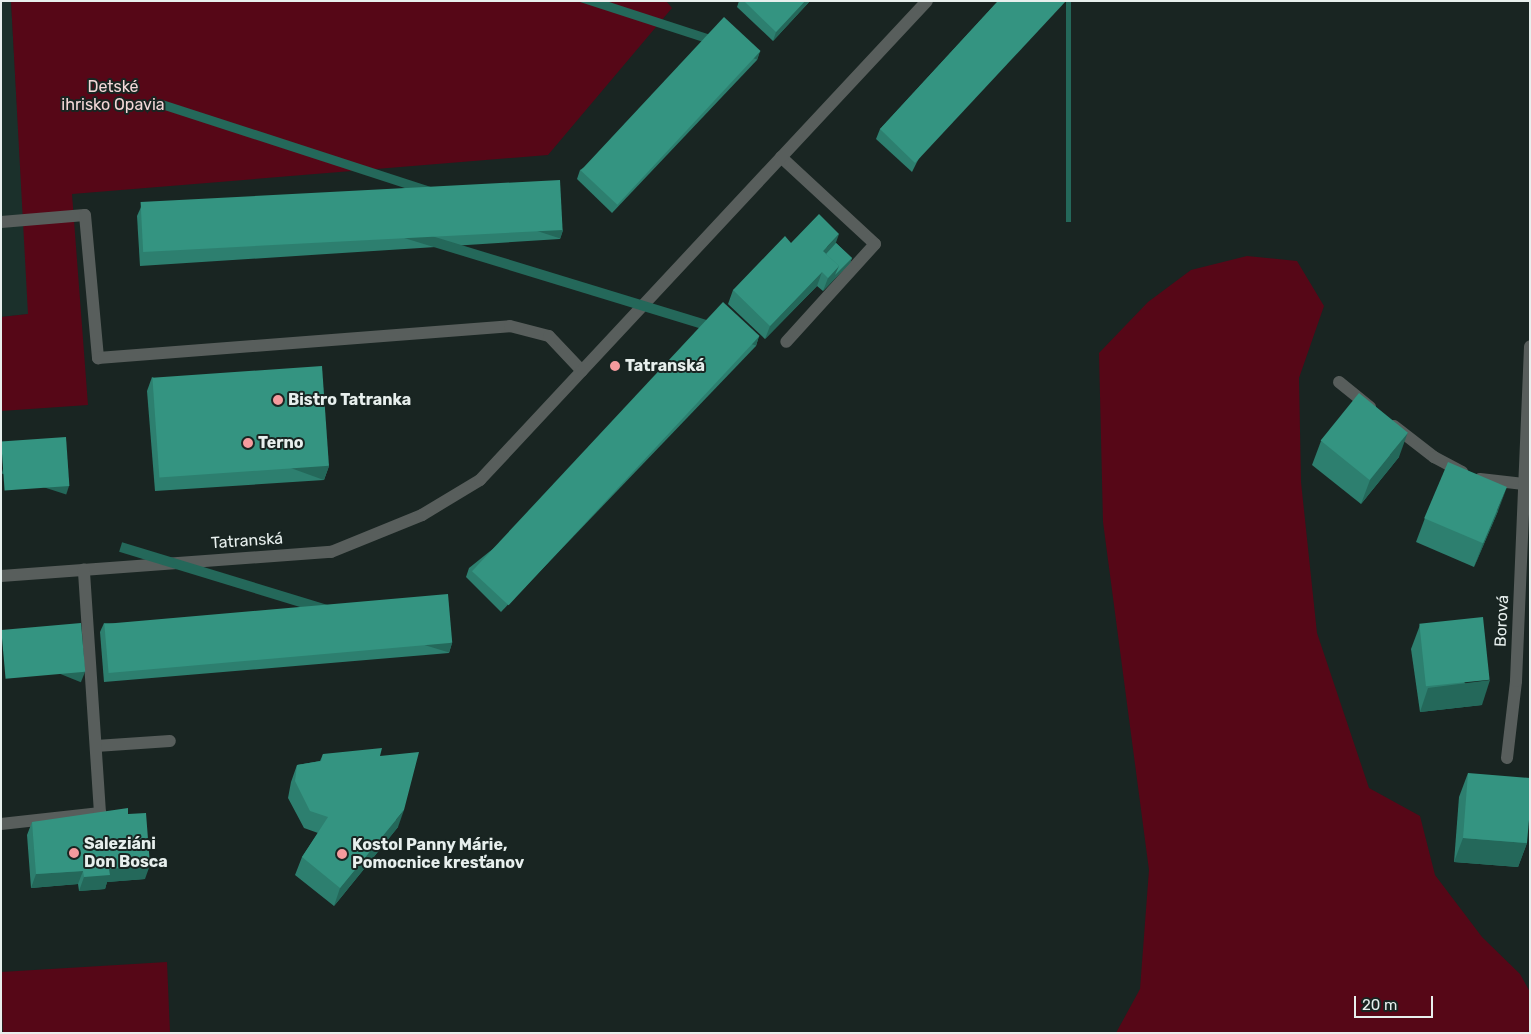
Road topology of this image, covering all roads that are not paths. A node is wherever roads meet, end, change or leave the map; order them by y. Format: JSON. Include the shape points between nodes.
{"nodes":[{"id":1,"x":927,"y":1,"type":"edge"},
{"id":2,"x":781,"y":157,"type":"junction"},
{"id":3,"x":1,"y":222,"type":"edge"},
{"id":4,"x":786,"y":342,"type":"dead end"},
{"id":5,"x":1530,"y":346,"type":"edge"},
{"id":6,"x":582,"y":371,"type":"junction"},
{"id":7,"x":1339,"y":382,"type":"dead end"},
{"id":8,"x":1524,"y":484,"type":"junction"},
{"id":9,"x":84,"y":570,"type":"junction"},
{"id":10,"x":1,"y":576,"type":"edge"},
{"id":11,"x":170,"y":740,"type":"dead end"},
{"id":12,"x":96,"y":746,"type":"junction"},
{"id":13,"x":1507,"y":758,"type":"dead end"},
{"id":14,"x":1,"y":824,"type":"edge"}],
"edges":[{"from":1,"to":2,"type":"street","name":"Tatranská"},
{"from":2,"to":4,"type":"street","via":[[875,244]]},
{"from":2,"to":6,"type":"street","name":"Tatranská"},
{"from":3,"to":6,"type":"street","via":[[85,215],[98,358],[510,326],[549,336]]},
{"from":5,"to":8,"type":"street","name":"Borová"},
{"from":6,"to":9,"type":"street","name":"Tatranská","via":[[480,480],[422,514],[373,536],[331,552]]},
{"from":7,"to":8,"type":"street","via":[[1453,468],[1491,482]]},
{"from":8,"to":13,"type":"street","name":"Borová","via":[[1516,681]]},
{"from":9,"to":10,"type":"street","name":"Tatranská"},
{"from":9,"to":12,"type":"street"},
{"from":11,"to":12,"type":"street"},
{"from":12,"to":14,"type":"street","via":[[100,813]]}]}
